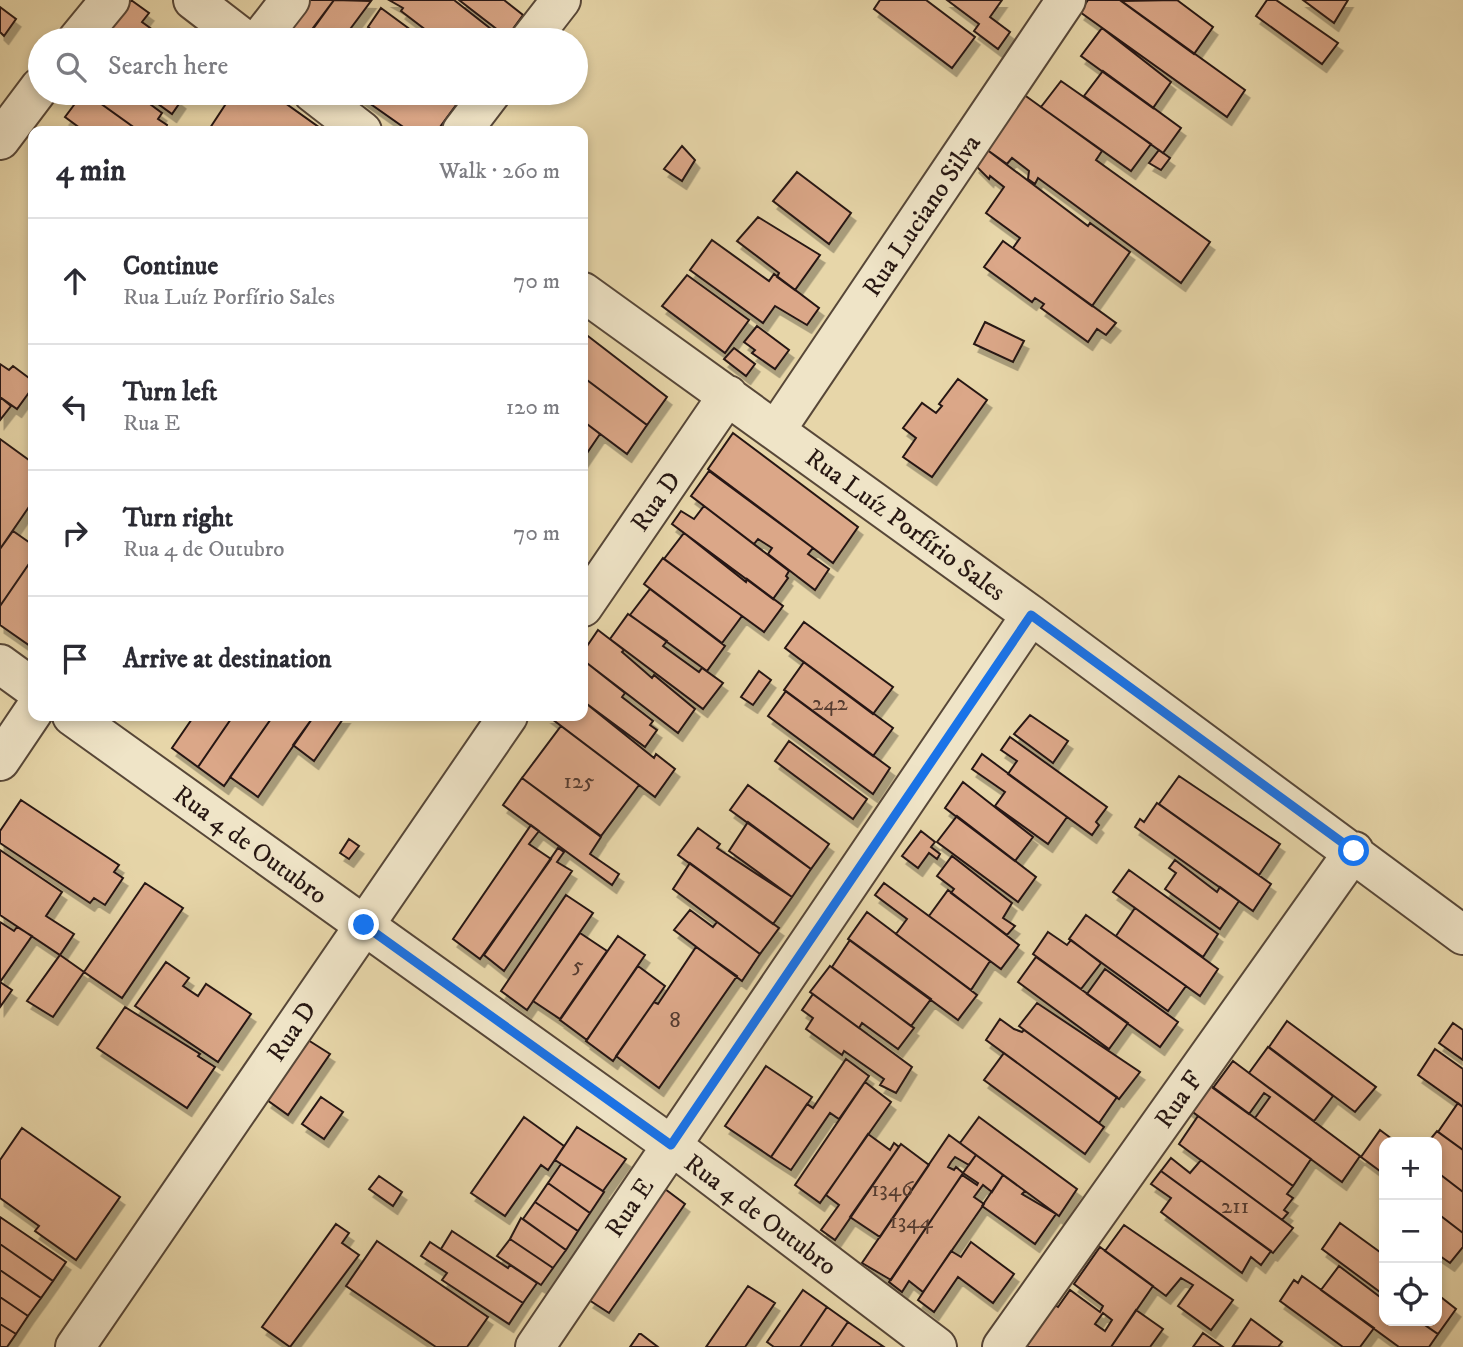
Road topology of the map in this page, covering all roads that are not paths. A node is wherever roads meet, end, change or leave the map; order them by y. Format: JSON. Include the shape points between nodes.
{"nodes":[{"id":1,"x":110,"y":0,"type":"edge"},
{"id":2,"x":193,"y":0,"type":"edge"},
{"id":3,"x":290,"y":0,"type":"edge"},
{"id":4,"x":561,"y":0,"type":"edge"},
{"id":5,"x":1066,"y":0,"type":"edge"},
{"id":6,"x":87,"y":28,"type":"edge"},
{"id":7,"x":229,"y":28,"type":"edge"},
{"id":8,"x":268,"y":28,"type":"edge"},
{"id":9,"x":539,"y":28,"type":"edge"},
{"id":10,"x":28,"y":103,"type":"edge"},
{"id":11,"x":328,"y":105,"type":"edge"},
{"id":12,"x":482,"y":105,"type":"edge"},
{"id":13,"x":356,"y":126,"type":"edge"},
{"id":14,"x":466,"y":126,"type":"edge"},
{"id":15,"x":0,"y":140,"type":"edge"},
{"id":16,"x":588,"y":296,"type":"edge"},
{"id":17,"x":728,"y":395,"type":"junction"},
{"id":18,"x":776,"y":430,"type":"junction"},
{"id":19,"x":588,"y":600,"type":"edge"},
{"id":20,"x":1031,"y":615,"type":"junction"},
{"id":21,"x":0,"y":664,"type":"edge"},
{"id":22,"x":28,"y":684,"type":"edge"},
{"id":23,"x":28,"y":719,"type":"edge"},
{"id":24,"x":79,"y":721,"type":"edge"},
{"id":25,"x":505,"y":721,"type":"edge"},
{"id":26,"x":0,"y":761,"type":"edge"},
{"id":27,"x":1354,"y":851,"type":"junction"},
{"id":28,"x":364,"y":925,"type":"junction"},
{"id":29,"x":1463,"y":935,"type":"edge"},
{"id":30,"x":671,"y":1145,"type":"junction"},
{"id":31,"x":75,"y":1347,"type":"edge"},
{"id":32,"x":535,"y":1347,"type":"edge"},
{"id":33,"x":937,"y":1347,"type":"edge"},
{"id":34,"x":1002,"y":1347,"type":"edge"}],
"edges":[{"from":1,"to":6,"type":"street"},
{"from":2,"to":7,"type":"street"},
{"from":3,"to":8,"type":"street"},
{"from":4,"to":9,"type":"street"},
{"from":5,"to":18,"type":"street","name":"Rua Luciano Silva"},
{"from":10,"to":15,"type":"street"},
{"from":11,"to":13,"type":"street"},
{"from":12,"to":14,"type":"street"},
{"from":16,"to":17,"type":"street","name":"Rua Luíz Porfírio Sales"},
{"from":17,"to":18,"type":"street","name":"Rua Luíz Porfírio Sales"},
{"from":17,"to":19,"type":"street","name":"Rua D"},
{"from":18,"to":20,"type":"street","name":"Rua Luíz Porfírio Sales"},
{"from":20,"to":27,"type":"street","name":"Rua Luíz Porfírio Sales"},
{"from":20,"to":30,"type":"street","name":"Rua E"},
{"from":21,"to":22,"type":"street"},
{"from":23,"to":26,"type":"street"},
{"from":24,"to":28,"type":"street","name":"Rua 4 de Outubro"},
{"from":25,"to":28,"type":"street","name":"Rua D"},
{"from":27,"to":29,"type":"street","name":"Rua Luíz Porfírio Sales"},
{"from":27,"to":34,"type":"street","name":"Rua F"},
{"from":28,"to":30,"type":"street","name":"Rua 4 de Outubro"},
{"from":28,"to":31,"type":"street","name":"Rua D"},
{"from":30,"to":32,"type":"street","name":"Rua E"},
{"from":30,"to":33,"type":"street","name":"Rua 4 de Outubro"}]}
